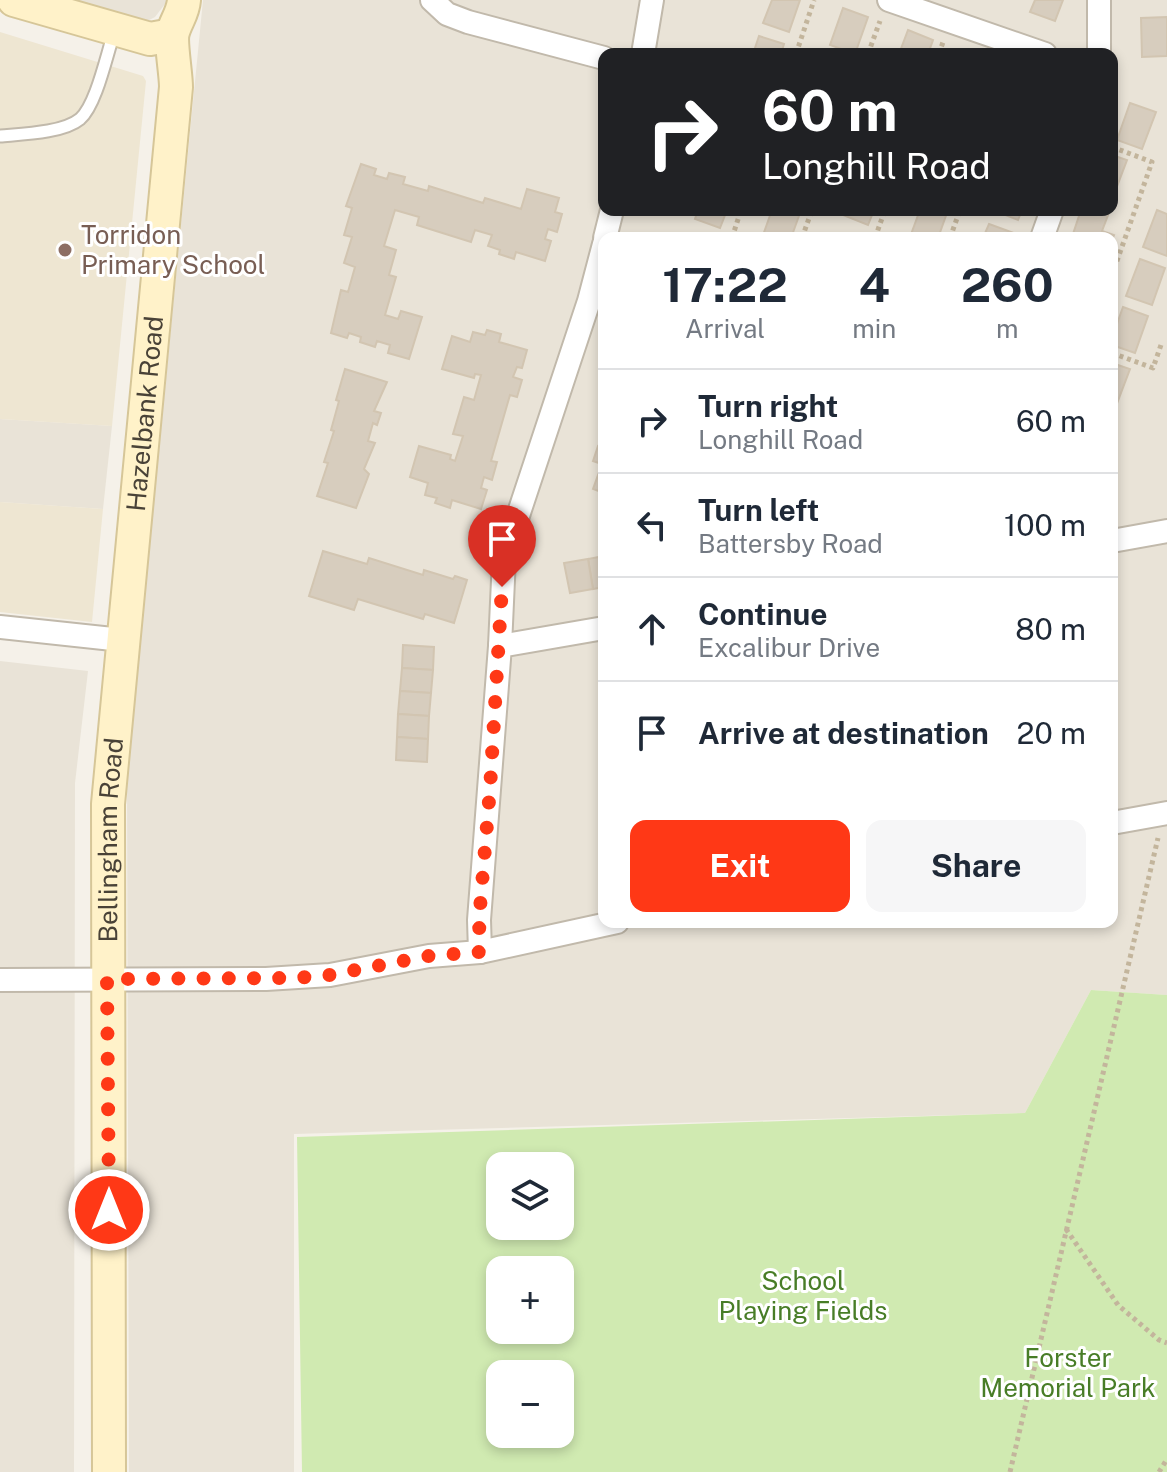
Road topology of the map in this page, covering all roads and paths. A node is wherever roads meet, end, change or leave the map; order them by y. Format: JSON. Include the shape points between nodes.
{"nodes":[{"id":1,"x":14,"y":0,"type":"edge"},
{"id":2,"x":184,"y":0,"type":"edge"},
{"id":3,"x":432,"y":0,"type":"edge"},
{"id":4,"x":652,"y":0,"type":"edge"},
{"id":5,"x":814,"y":0,"type":"edge"},
{"id":6,"x":1099,"y":0,"type":"edge"},
{"id":7,"x":886,"y":7,"type":"edge"},
{"id":8,"x":115,"y":30,"type":"junction"},
{"id":9,"x":172,"y":35,"type":"junction"},
{"id":10,"x":644,"y":48,"type":"edge"},
{"id":11,"x":798,"y":48,"type":"edge"},
{"id":12,"x":870,"y":48,"type":"edge"},
{"id":13,"x":1025,"y":48,"type":"edge"},
{"id":14,"x":1099,"y":48,"type":"edge"},
{"id":15,"x":598,"y":56,"type":"edge"},
{"id":16,"x":0,"y":136,"type":"edge"},
{"id":17,"x":1118,"y":149,"type":"edge"},
{"id":18,"x":1118,"y":258,"type":"edge"},
{"id":19,"x":598,"y":267,"type":"edge"},
{"id":20,"x":1162,"y":342,"type":"dead end"},
{"id":21,"x":1118,"y":355,"type":"edge"},
{"id":22,"x":1167,"y":531,"type":"edge"},
{"id":23,"x":1118,"y":540,"type":"edge"},
{"id":24,"x":0,"y":627,"type":"edge"},
{"id":25,"x":598,"y":629,"type":"edge"},
{"id":26,"x":122,"y":640,"type":"junction"},
{"id":27,"x":500,"y":646,"type":"junction"},
{"id":28,"x":1165,"y":814,"type":"edge"},
{"id":29,"x":1118,"y":822,"type":"edge"},
{"id":30,"x":598,"y":926,"type":"edge"},
{"id":31,"x":480,"y":952,"type":"junction"},
{"id":32,"x":107,"y":979,"type":"junction"},
{"id":33,"x":0,"y":980,"type":"edge"},
{"id":34,"x":1065,"y":1229,"type":"junction"},
{"id":35,"x":1167,"y":1343,"type":"edge"},
{"id":36,"x":1167,"y":1459,"type":"edge"},
{"id":37,"x":109,"y":1472,"type":"edge"},
{"id":38,"x":1010,"y":1472,"type":"edge"},
{"id":39,"x":1159,"y":1472,"type":"edge"}],
"edges":[{"from":1,"to":8,"type":"street"},
{"from":2,"to":9,"type":"street","name":"Hazelbank Road"},
{"from":3,"to":15,"type":"street","via":[[447,14],[468,22]]},
{"from":4,"to":10,"type":"street"},
{"from":5,"to":11,"type":"path"},
{"from":6,"to":14,"type":"street"},
{"from":7,"to":12,"type":"path"},
{"from":7,"to":13,"type":"street"},
{"from":8,"to":9,"type":"street","via":[[150,39]]},
{"from":8,"to":16,"type":"lane","via":[[95,93],[80,119],[48,132]]},
{"from":9,"to":26,"type":"street","name":"Hazelbank Road","via":[[176,87]]},
{"from":17,"to":18,"type":"path","via":[[1152,162]]},
{"from":19,"to":27,"type":"street","via":[[504,558]]},
{"from":20,"to":21,"type":"path","via":[[1153,368]]},
{"from":22,"to":23,"type":"street"},
{"from":24,"to":26,"type":"street"},
{"from":25,"to":27,"type":"street"},
{"from":26,"to":32,"type":"street","name":"Bellingham Road","via":[[108,804]]},
{"from":27,"to":31,"type":"street"},
{"from":28,"to":29,"type":"street"},
{"from":28,"to":34,"type":"path"},
{"from":30,"to":31,"type":"street"},
{"from":31,"to":32,"type":"street","via":[[296,978]]},
{"from":32,"to":33,"type":"street"},
{"from":32,"to":37,"type":"street","name":"Bellingham Road"},
{"from":34,"to":35,"type":"path","via":[[1118,1305]]},
{"from":34,"to":38,"type":"path"},
{"from":36,"to":39,"type":"path"}]}
